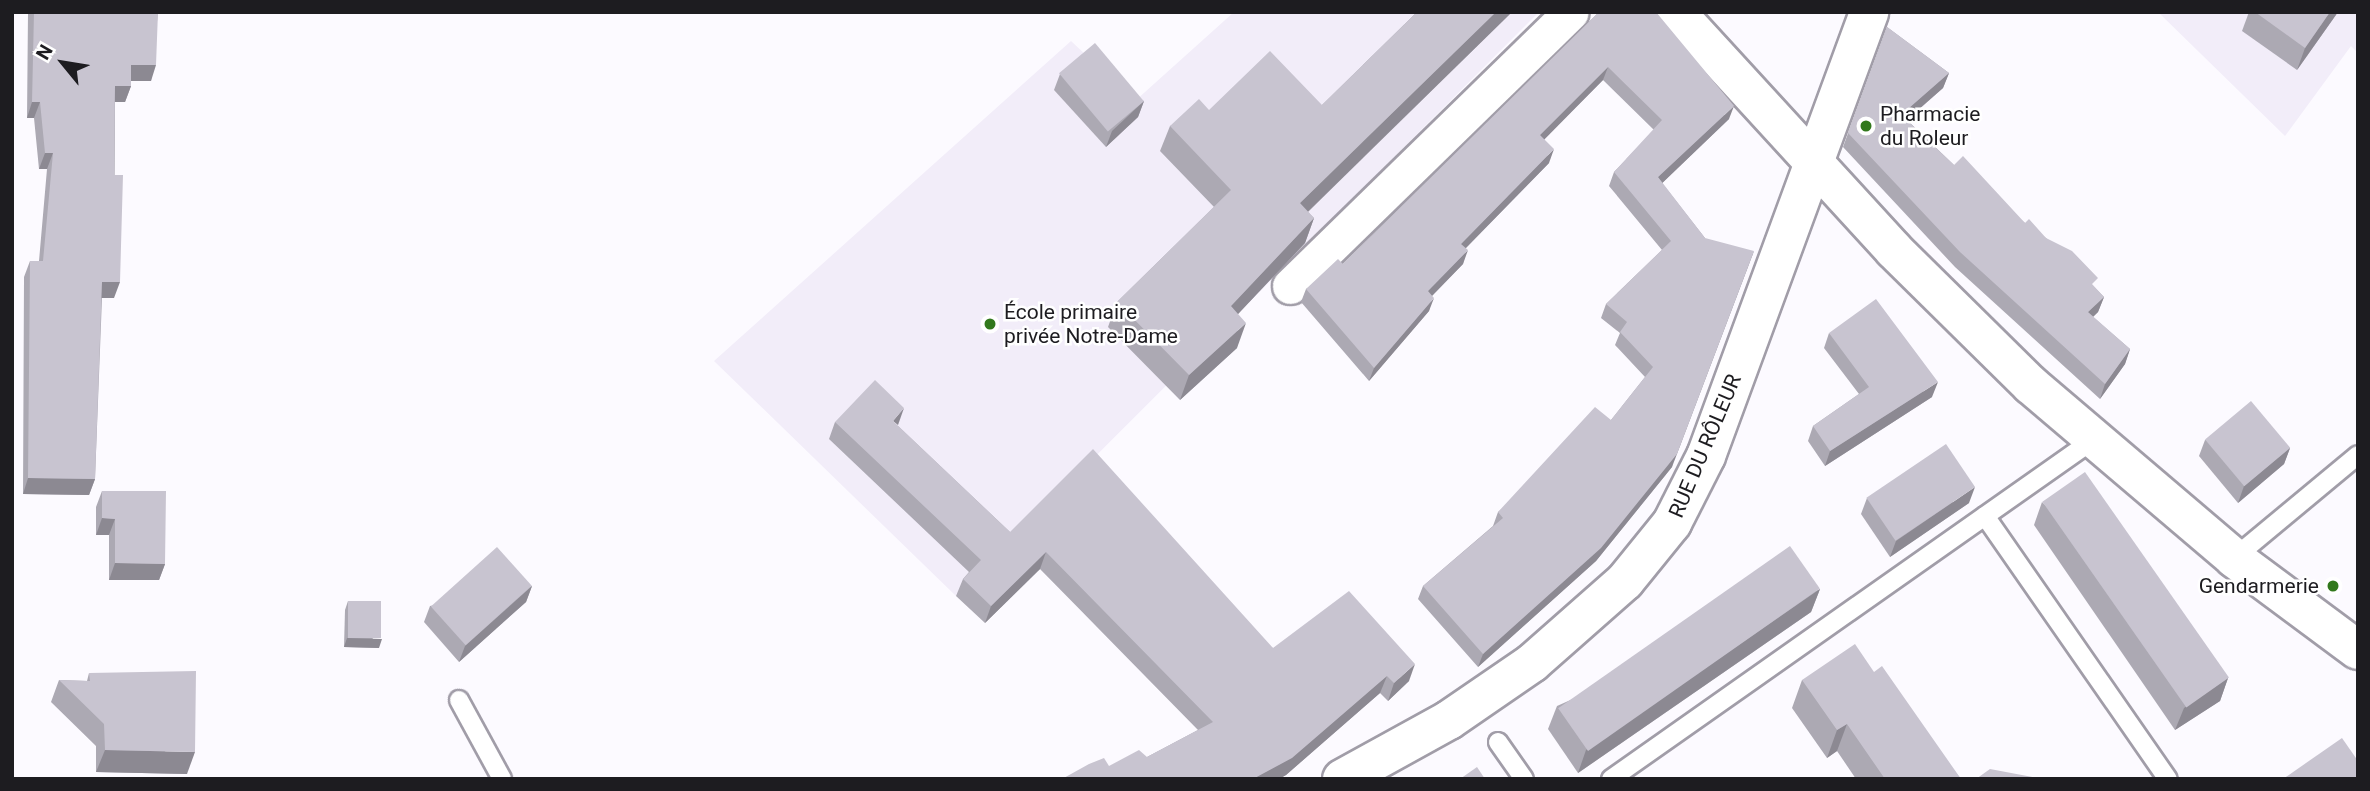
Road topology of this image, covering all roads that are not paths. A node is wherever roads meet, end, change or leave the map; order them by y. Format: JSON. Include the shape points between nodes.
{"nodes":[{"id":1,"x":1571,"y":12,"type":"edge"},
{"id":2,"x":1676,"y":12,"type":"edge"},
{"id":3,"x":1869,"y":12,"type":"edge"},
{"id":4,"x":1812,"y":162,"type":"junction"},
{"id":5,"x":1290,"y":286,"type":"dead end"},
{"id":6,"x":2093,"y":440,"type":"junction"},
{"id":7,"x":2358,"y":455,"type":"edge"},
{"id":8,"x":1985,"y":516,"type":"junction"},
{"id":9,"x":2234,"y":558,"type":"junction"},
{"id":10,"x":2358,"y":650,"type":"edge"},
{"id":11,"x":459,"y":700,"type":"dead end"},
{"id":12,"x":1498,"y":742,"type":"dead end"},
{"id":13,"x":502,"y":779,"type":"edge"},
{"id":14,"x":1342,"y":779,"type":"edge"},
{"id":15,"x":1524,"y":779,"type":"edge"},
{"id":16,"x":1612,"y":779,"type":"edge"},
{"id":17,"x":2168,"y":779,"type":"edge"}],
"edges":[{"from":1,"to":5,"type":"street"},
{"from":2,"to":4,"type":"street"},
{"from":3,"to":4,"type":"street","name":"RUE DU RÔLEUR"},
{"from":4,"to":6,"type":"street","via":[[1958,314]]},
{"from":4,"to":14,"type":"street","name":"RUE DU RÔLEUR","via":[[1706,456],[1658,543],[1532,663],[1450,720]]},
{"from":6,"to":8,"type":"lane"},
{"from":6,"to":9,"type":"street"},
{"from":7,"to":9,"type":"lane"},
{"from":8,"to":16,"type":"lane"},
{"from":8,"to":17,"type":"lane"},
{"from":9,"to":10,"type":"street"},
{"from":11,"to":13,"type":"lane"},
{"from":12,"to":15,"type":"lane"}]}
